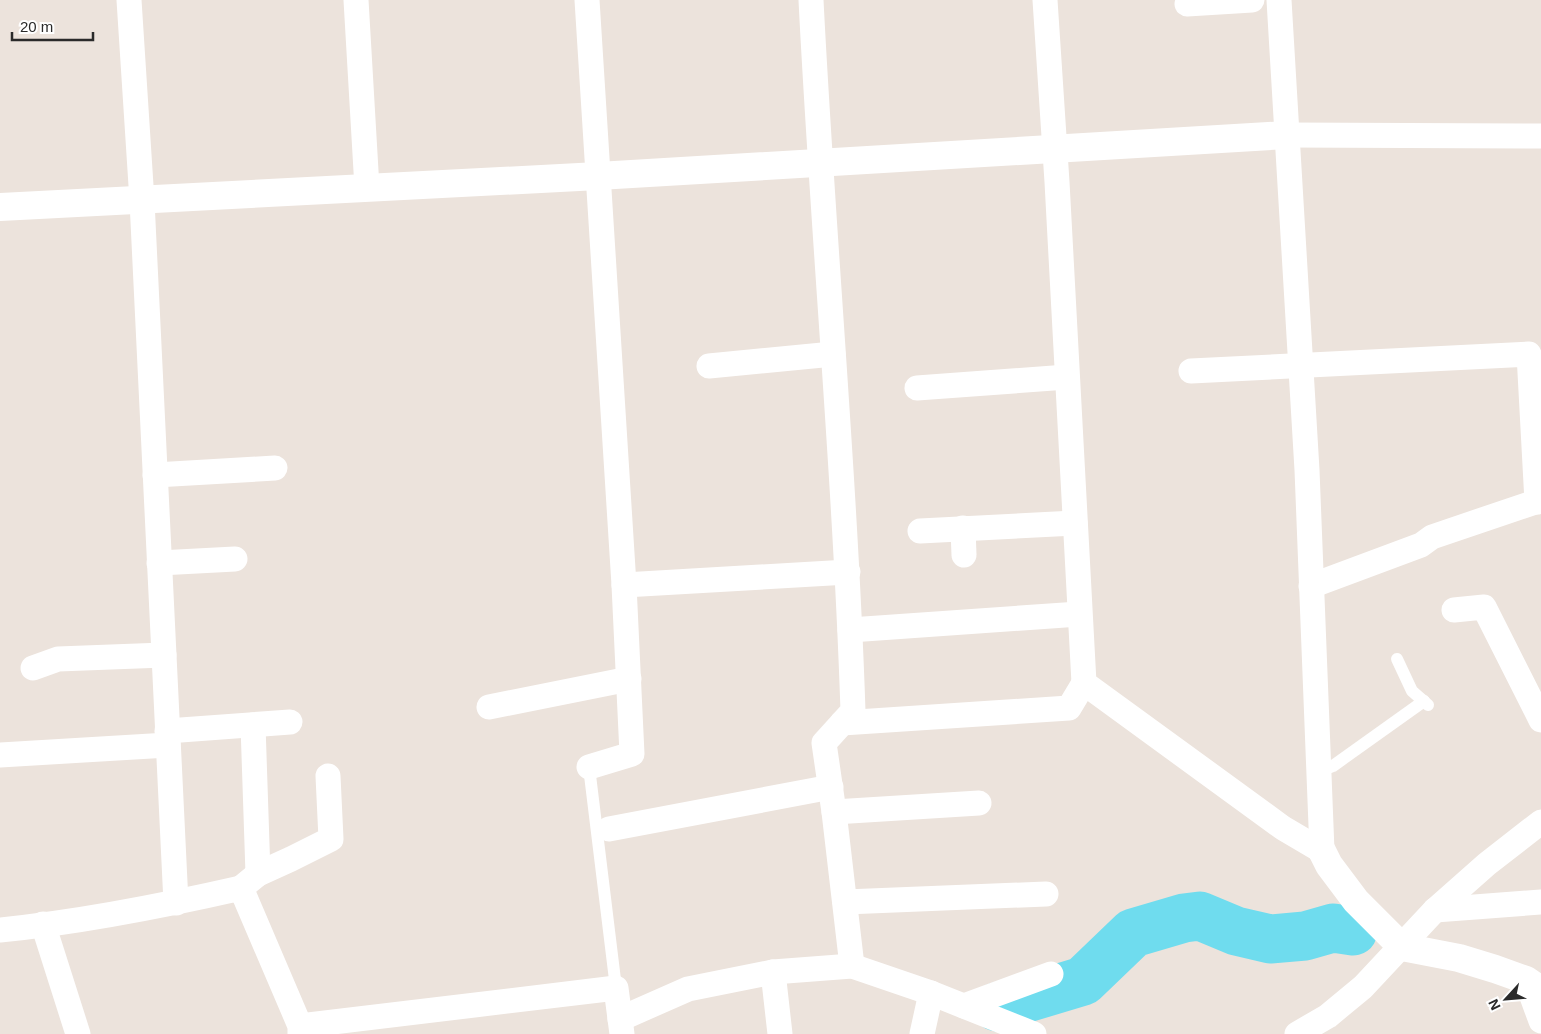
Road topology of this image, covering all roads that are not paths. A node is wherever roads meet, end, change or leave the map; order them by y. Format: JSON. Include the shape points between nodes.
{"nodes":[{"id":1,"x":129,"y":0,"type":"edge"},
{"id":2,"x":356,"y":0,"type":"edge"},
{"id":3,"x":587,"y":0,"type":"edge"},
{"id":4,"x":811,"y":0,"type":"edge"},
{"id":5,"x":1045,"y":0,"type":"edge"},
{"id":6,"x":1252,"y":0,"type":"edge"},
{"id":7,"x":1279,"y":0,"type":"edge"},
{"id":8,"x":1187,"y":4,"type":"dead end"},
{"id":9,"x":1288,"y":135,"type":"junction"},
{"id":10,"x":1541,"y":136,"type":"edge"},
{"id":11,"x":1054,"y":149,"type":"junction"},
{"id":12,"x":820,"y":163,"type":"junction"},
{"id":13,"x":598,"y":176,"type":"junction"},
{"id":14,"x":367,"y":188,"type":"junction"},
{"id":15,"x":142,"y":201,"type":"junction"},
{"id":16,"x":0,"y":207,"type":"edge"},
{"id":17,"x":833,"y":354,"type":"junction"},
{"id":18,"x":708,"y":366,"type":"dead end"},
{"id":19,"x":1300,"y":366,"type":"junction"},
{"id":20,"x":1191,"y":371,"type":"dead end"},
{"id":21,"x":1067,"y":377,"type":"junction"},
{"id":22,"x":917,"y":388,"type":"dead end"},
{"id":23,"x":275,"y":468,"type":"dead end"},
{"id":24,"x":155,"y":475,"type":"junction"},
{"id":25,"x":1539,"y":501,"type":"edge"},
{"id":26,"x":1075,"y":523,"type":"junction"},
{"id":27,"x":963,"y":528,"type":"junction"},
{"id":28,"x":920,"y":531,"type":"dead end"},
{"id":29,"x":964,"y":555,"type":"dead end"},
{"id":30,"x":235,"y":559,"type":"dead end"},
{"id":31,"x":159,"y":563,"type":"junction"},
{"id":32,"x":848,"y":572,"type":"junction"},
{"id":33,"x":624,"y":586,"type":"junction"},
{"id":34,"x":1310,"y":586,"type":"junction"},
{"id":35,"x":1454,"y":610,"type":"dead end"},
{"id":36,"x":1079,"y":614,"type":"junction"},
{"id":37,"x":850,"y":630,"type":"junction"},
{"id":38,"x":164,"y":655,"type":"junction"},
{"id":39,"x":1397,"y":659,"type":"dead end"},
{"id":40,"x":33,"y":668,"type":"dead end"},
{"id":41,"x":629,"y":679,"type":"junction"},
{"id":42,"x":1084,"y":683,"type":"junction"},
{"id":43,"x":488,"y":707,"type":"dead end"},
{"id":44,"x":1541,"y":720,"type":"edge"},
{"id":45,"x":290,"y":722,"type":"dead end"},
{"id":46,"x":842,"y":723,"type":"junction"},
{"id":47,"x":253,"y":725,"type":"junction"},
{"id":48,"x":168,"y":738,"type":"junction"},
{"id":49,"x":0,"y":755,"type":"edge"},
{"id":50,"x":589,"y":766,"type":"joint"},
{"id":51,"x":1318,"y":772,"type":"junction"},
{"id":52,"x":328,"y":776,"type":"dead end"},
{"id":53,"x":830,"y":787,"type":"junction"},
{"id":54,"x":978,"y":803,"type":"dead end"},
{"id":55,"x":834,"y":812,"type":"junction"},
{"id":56,"x":1541,"y":822,"type":"edge"},
{"id":57,"x":609,"y":829,"type":"dead end"},
{"id":58,"x":1322,"y":851,"type":"junction"},
{"id":59,"x":250,"y":881,"type":"junction"},
{"id":60,"x":1046,"y":894,"type":"dead end"},
{"id":61,"x":845,"y":902,"type":"junction"},
{"id":62,"x":1541,"y":902,"type":"edge"},
{"id":63,"x":176,"y":903,"type":"junction"},
{"id":64,"x":1435,"y":910,"type":"junction"},
{"id":65,"x":43,"y":924,"type":"junction"},
{"id":66,"x":0,"y":930,"type":"edge"},
{"id":67,"x":1402,"y":947,"type":"junction"},
{"id":68,"x":852,"y":966,"type":"junction"},
{"id":69,"x":773,"y":972,"type":"junction"},
{"id":70,"x":1051,"y":974,"type":"dead end"},
{"id":71,"x":1534,"y":985,"type":"edge"},
{"id":72,"x":616,"y":988,"type":"junction"},
{"id":73,"x":931,"y":993,"type":"junction"},
{"id":74,"x":964,"y":1006,"type":"junction"},
{"id":75,"x":1541,"y":1021,"type":"edge"},
{"id":76,"x":621,"y":1026,"type":"edge"},
{"id":77,"x":300,"y":1030,"type":"edge"},
{"id":78,"x":78,"y":1034,"type":"edge"},
{"id":79,"x":780,"y":1034,"type":"edge"},
{"id":80,"x":922,"y":1034,"type":"edge"},
{"id":81,"x":1034,"y":1034,"type":"edge"},
{"id":82,"x":1297,"y":1034,"type":"edge"}],
"edges":[{"from":1,"to":15,"type":"street"},
{"from":2,"to":14,"type":"street"},
{"from":3,"to":13,"type":"street"},
{"from":4,"to":12,"type":"street"},
{"from":5,"to":11,"type":"street"},
{"from":6,"to":8,"type":"street"},
{"from":7,"to":9,"type":"street"},
{"from":9,"to":10,"type":"street"},
{"from":9,"to":11,"type":"street"},
{"from":9,"to":19,"type":"street"},
{"from":11,"to":12,"type":"street"},
{"from":11,"to":21,"type":"street"},
{"from":12,"to":13,"type":"street"},
{"from":12,"to":17,"type":"street"},
{"from":13,"to":14,"type":"street"},
{"from":13,"to":33,"type":"street"},
{"from":14,"to":15,"type":"street"},
{"from":15,"to":16,"type":"street"},
{"from":15,"to":24,"type":"street"},
{"from":17,"to":18,"type":"street"},
{"from":17,"to":32,"type":"street"},
{"from":19,"to":20,"type":"street"},
{"from":19,"to":25,"type":"street","via":[[1530,354]]},
{"from":19,"to":34,"type":"street"},
{"from":21,"to":22,"type":"street"},
{"from":21,"to":26,"type":"street"},
{"from":23,"to":24,"type":"street"},
{"from":24,"to":31,"type":"street"},
{"from":25,"to":34,"type":"street","via":[[1432,537],[1421,545]]},
{"from":26,"to":27,"type":"street"},
{"from":26,"to":36,"type":"street"},
{"from":27,"to":28,"type":"street"},
{"from":27,"to":29,"type":"street"},
{"from":30,"to":31,"type":"street"},
{"from":31,"to":38,"type":"street"},
{"from":32,"to":33,"type":"street"},
{"from":32,"to":37,"type":"street"},
{"from":33,"to":41,"type":"street"},
{"from":34,"to":51,"type":"street"},
{"from":35,"to":44,"type":"street","via":[[1484,607]]},
{"from":36,"to":37,"type":"street"},
{"from":36,"to":42,"type":"street"},
{"from":37,"to":46,"type":"street","via":[[853,711]]},
{"from":38,"to":40,"type":"street","via":[[58,659]]},
{"from":38,"to":48,"type":"street"},
{"from":39,"to":51,"type":"lane","via":[[1412,691],[1426,703],[1333,766]]},
{"from":41,"to":43,"type":"street"},
{"from":41,"to":50,"type":"street","via":[[632,754]]},
{"from":42,"to":46,"type":"street","via":[[1069,708]]},
{"from":42,"to":58,"type":"street","via":[[1283,828]]},
{"from":45,"to":47,"type":"street"},
{"from":46,"to":53,"type":"street","via":[[824,743]]},
{"from":47,"to":48,"type":"street"},
{"from":47,"to":59,"type":"street"},
{"from":48,"to":49,"type":"street"},
{"from":48,"to":63,"type":"street"},
{"from":50,"to":72,"type":"lane"},
{"from":51,"to":58,"type":"street"},
{"from":52,"to":59,"type":"street","via":[[331,838]]},
{"from":53,"to":55,"type":"street"},
{"from":53,"to":57,"type":"street"},
{"from":54,"to":55,"type":"street"},
{"from":55,"to":61,"type":"street"},
{"from":56,"to":64,"type":"street"},
{"from":58,"to":67,"type":"street","via":[[1356,901]]},
{"from":59,"to":63,"type":"street"},
{"from":59,"to":77,"type":"street"},
{"from":60,"to":61,"type":"street"},
{"from":61,"to":68,"type":"street"},
{"from":62,"to":64,"type":"street"},
{"from":63,"to":65,"type":"street"},
{"from":64,"to":67,"type":"street"},
{"from":65,"to":66,"type":"street"},
{"from":65,"to":78,"type":"street"},
{"from":67,"to":71,"type":"street","via":[[1459,958]]},
{"from":67,"to":82,"type":"street","via":[[1363,987],[1328,1016]]},
{"from":68,"to":69,"type":"street"},
{"from":68,"to":73,"type":"street"},
{"from":69,"to":76,"type":"street","via":[[688,989]]},
{"from":69,"to":79,"type":"street"},
{"from":70,"to":74,"type":"street"},
{"from":71,"to":75,"type":"street"},
{"from":72,"to":76,"type":"street"},
{"from":72,"to":77,"type":"street"},
{"from":73,"to":74,"type":"street"},
{"from":73,"to":80,"type":"street"},
{"from":74,"to":81,"type":"street"}]}
